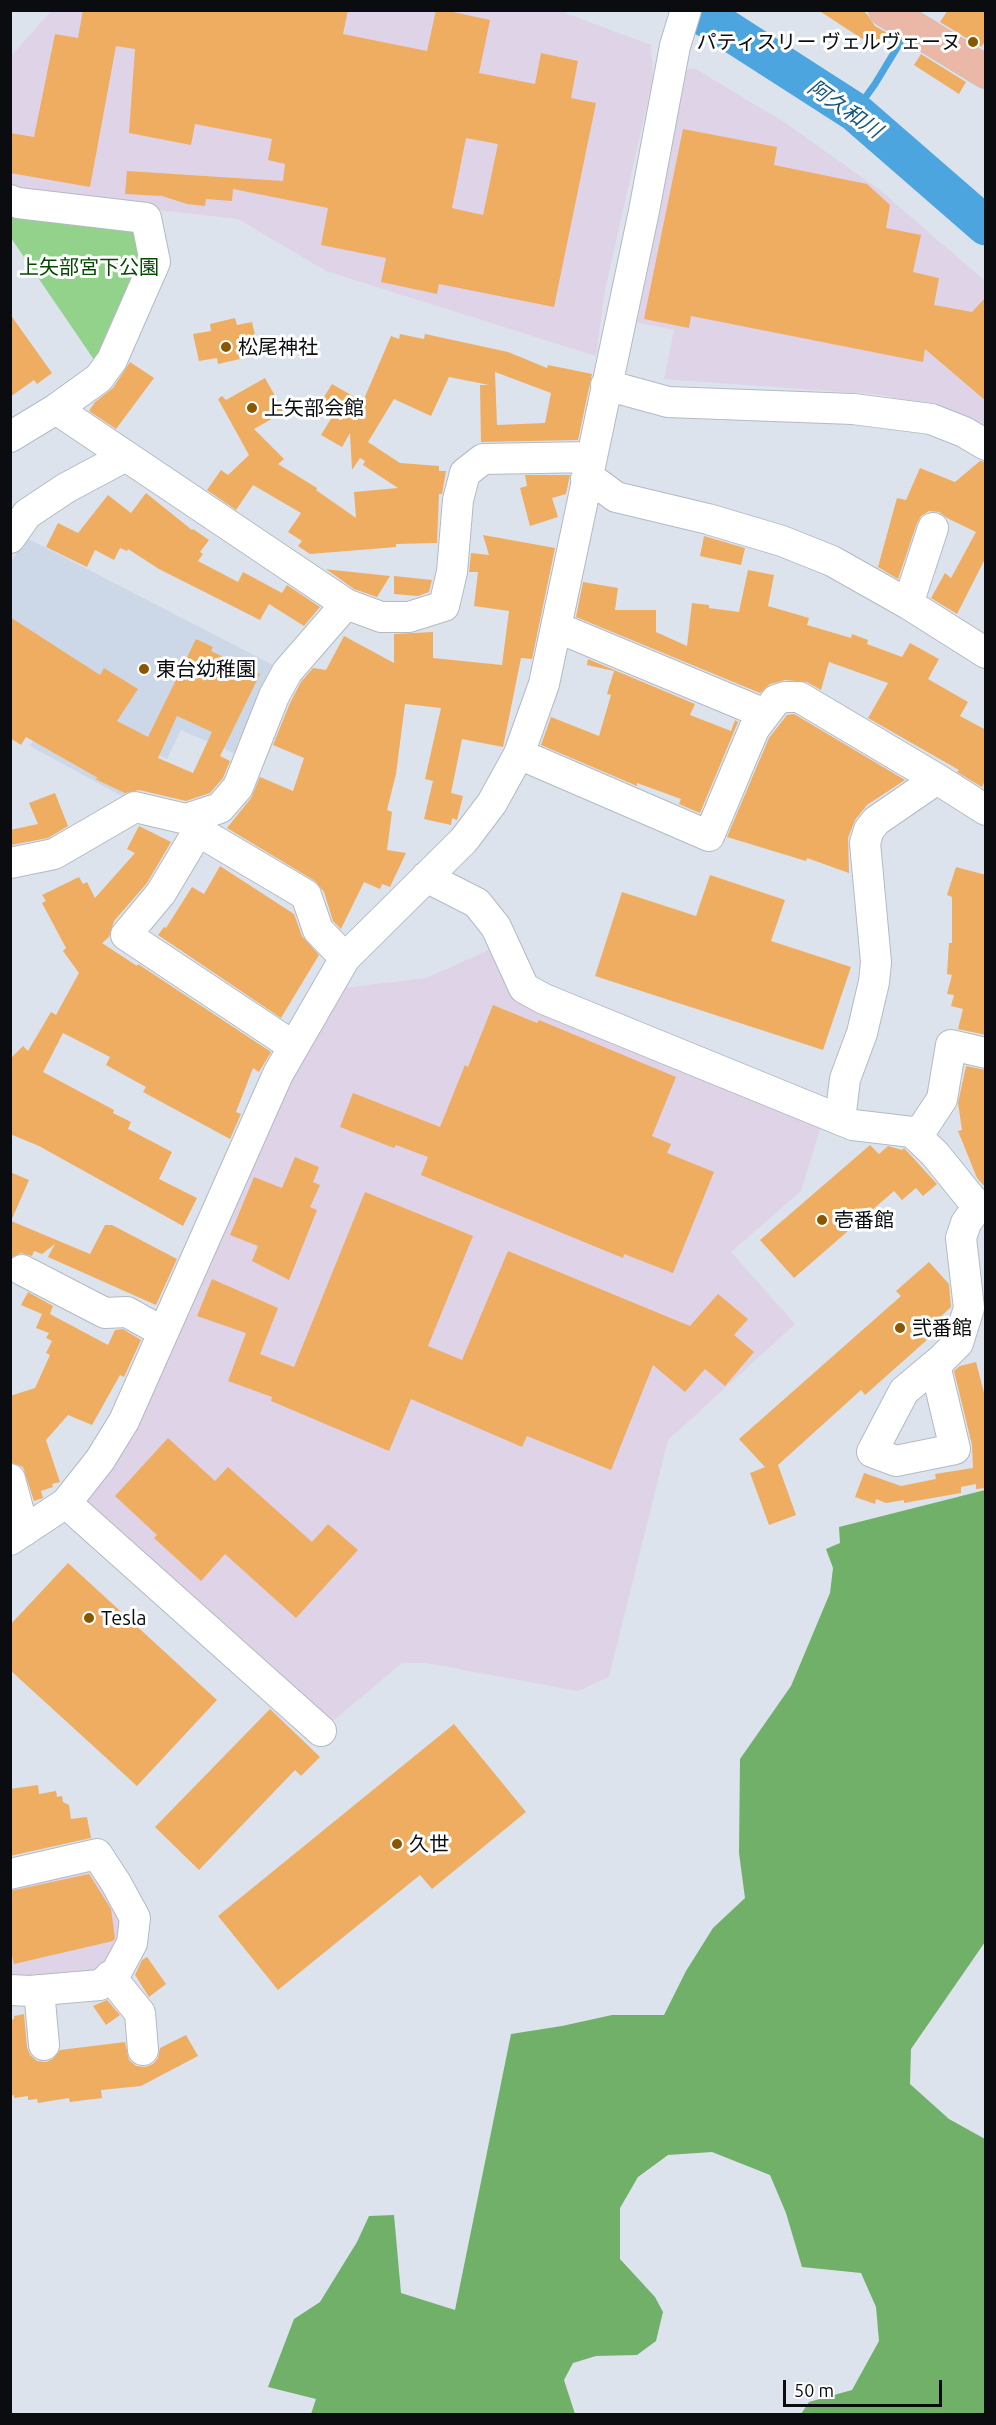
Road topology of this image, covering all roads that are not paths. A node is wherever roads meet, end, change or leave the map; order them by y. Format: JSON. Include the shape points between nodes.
{"nodes":[{"id":1,"x":904,"y":15,"type":"edge"},
{"id":2,"x":682,"y":22,"type":"edge"},
{"id":3,"x":986,"y":72,"type":"edge"},
{"id":4,"x":10,"y":200,"type":"edge"},
{"id":5,"x":606,"y":385,"type":"junction"},
{"id":6,"x":56,"y":409,"type":"junction"},
{"id":7,"x":10,"y":437,"type":"edge"},
{"id":8,"x":986,"y":446,"type":"edge"},
{"id":9,"x":126,"y":456,"type":"junction"},
{"id":10,"x":588,"y":468,"type":"junction"},
{"id":11,"x":933,"y":528,"type":"dead end"},
{"id":12,"x":10,"y":538,"type":"edge"},
{"id":13,"x":346,"y":604,"type":"junction"},
{"id":14,"x":908,"y":604,"type":"junction"},
{"id":15,"x":556,"y":627,"type":"junction"},
{"id":16,"x":986,"y":653,"type":"edge"},
{"id":17,"x":765,"y":714,"type":"junction"},
{"id":18,"x":519,"y":754,"type":"junction"},
{"id":19,"x":937,"y":778,"type":"junction"},
{"id":20,"x":986,"y":810,"type":"edge"},
{"id":21,"x":200,"y":823,"type":"junction"},
{"id":22,"x":10,"y":862,"type":"edge"},
{"id":23,"x":426,"y":877,"type":"junction"},
{"id":24,"x":345,"y":958,"type":"junction"},
{"id":25,"x":293,"y":1046,"type":"junction"},
{"id":26,"x":986,"y":1053,"type":"edge"},
{"id":27,"x":840,"y":1120,"type":"junction"},
{"id":28,"x":917,"y":1137,"type":"junction"},
{"id":29,"x":982,"y":1207,"type":"edge"},
{"id":30,"x":22,"y":1270,"type":"dead end"},
{"id":31,"x":163,"y":1332,"type":"junction"},
{"id":32,"x":935,"y":1365,"type":"dead end"},
{"id":33,"x":10,"y":1479,"type":"edge"},
{"id":34,"x":66,"y":1503,"type":"junction"},
{"id":35,"x":17,"y":1535,"type":"edge"},
{"id":36,"x":321,"y":1731,"type":"dead end"},
{"id":37,"x":10,"y":1874,"type":"edge"},
{"id":38,"x":110,"y":1976,"type":"junction"},
{"id":39,"x":25,"y":1990,"type":"edge"},
{"id":40,"x":44,"y":2045,"type":"dead end"},
{"id":41,"x":143,"y":2050,"type":"dead end"}],
"edges":[{"from":1,"to":3,"type":"main road"},
{"from":2,"to":5,"type":"street"},
{"from":4,"to":6,"type":"street","via":[[146,218],[155,262],[112,360],[99,378]]},
{"from":5,"to":8,"type":"street","via":[[668,402],[853,409],[931,419]]},
{"from":5,"to":10,"type":"street"},
{"from":6,"to":7,"type":"street"},
{"from":6,"to":9,"type":"street"},
{"from":9,"to":12,"type":"street","via":[[27,514]]},
{"from":9,"to":13,"type":"street"},
{"from":10,"to":13,"type":"street","via":[[483,459],[465,473],[444,606],[409,617],[381,617]]},
{"from":10,"to":14,"type":"street","via":[[597,483],[616,498],[782,541],[832,561]]},
{"from":10,"to":15,"type":"street"},
{"from":11,"to":14,"type":"street"},
{"from":13,"to":21,"type":"street","via":[[287,672],[238,787]]},
{"from":14,"to":16,"type":"street"},
{"from":15,"to":17,"type":"street"},
{"from":15,"to":18,"type":"street","via":[[544,684]]},
{"from":17,"to":18,"type":"street","via":[[754,729],[709,836]]},
{"from":17,"to":19,"type":"street","via":[[776,700],[799,697]]},
{"from":18,"to":23,"type":"street","via":[[492,803],[464,840]]},
{"from":19,"to":20,"type":"street"},
{"from":19,"to":27,"type":"street","via":[[876,821],[865,843],[876,962],[862,1033],[845,1079]]},
{"from":21,"to":22,"type":"street","via":[[135,807],[54,854]]},
{"from":21,"to":24,"type":"street","via":[[306,895],[318,930]]},
{"from":21,"to":25,"type":"street","via":[[160,893],[126,935]]},
{"from":23,"to":24,"type":"street"},
{"from":23,"to":27,"type":"street","via":[[477,903],[495,927],[524,988]]},
{"from":24,"to":25,"type":"street"},
{"from":25,"to":31,"type":"street"},
{"from":26,"to":28,"type":"street","via":[[951,1045],[942,1099]]},
{"from":27,"to":28,"type":"street","via":[[912,1132]]},
{"from":28,"to":29,"type":"street"},
{"from":29,"to":32,"type":"street","via":[[966,1223],[961,1238],[969,1308],[958,1343]]},
{"from":30,"to":31,"type":"street","via":[[105,1313],[128,1312]]},
{"from":31,"to":34,"type":"street","via":[[124,1421]]},
{"from":33,"to":35,"type":"street"},
{"from":34,"to":35,"type":"street"},
{"from":34,"to":36,"type":"street"},
{"from":37,"to":38,"type":"street","via":[[97,1854],[135,1918],[132,1942],[117,1971]]},
{"from":38,"to":39,"type":"street","via":[[100,1984]]},
{"from":38,"to":41,"type":"street","via":[[140,2013]]},
{"from":39,"to":40,"type":"street"}]}
